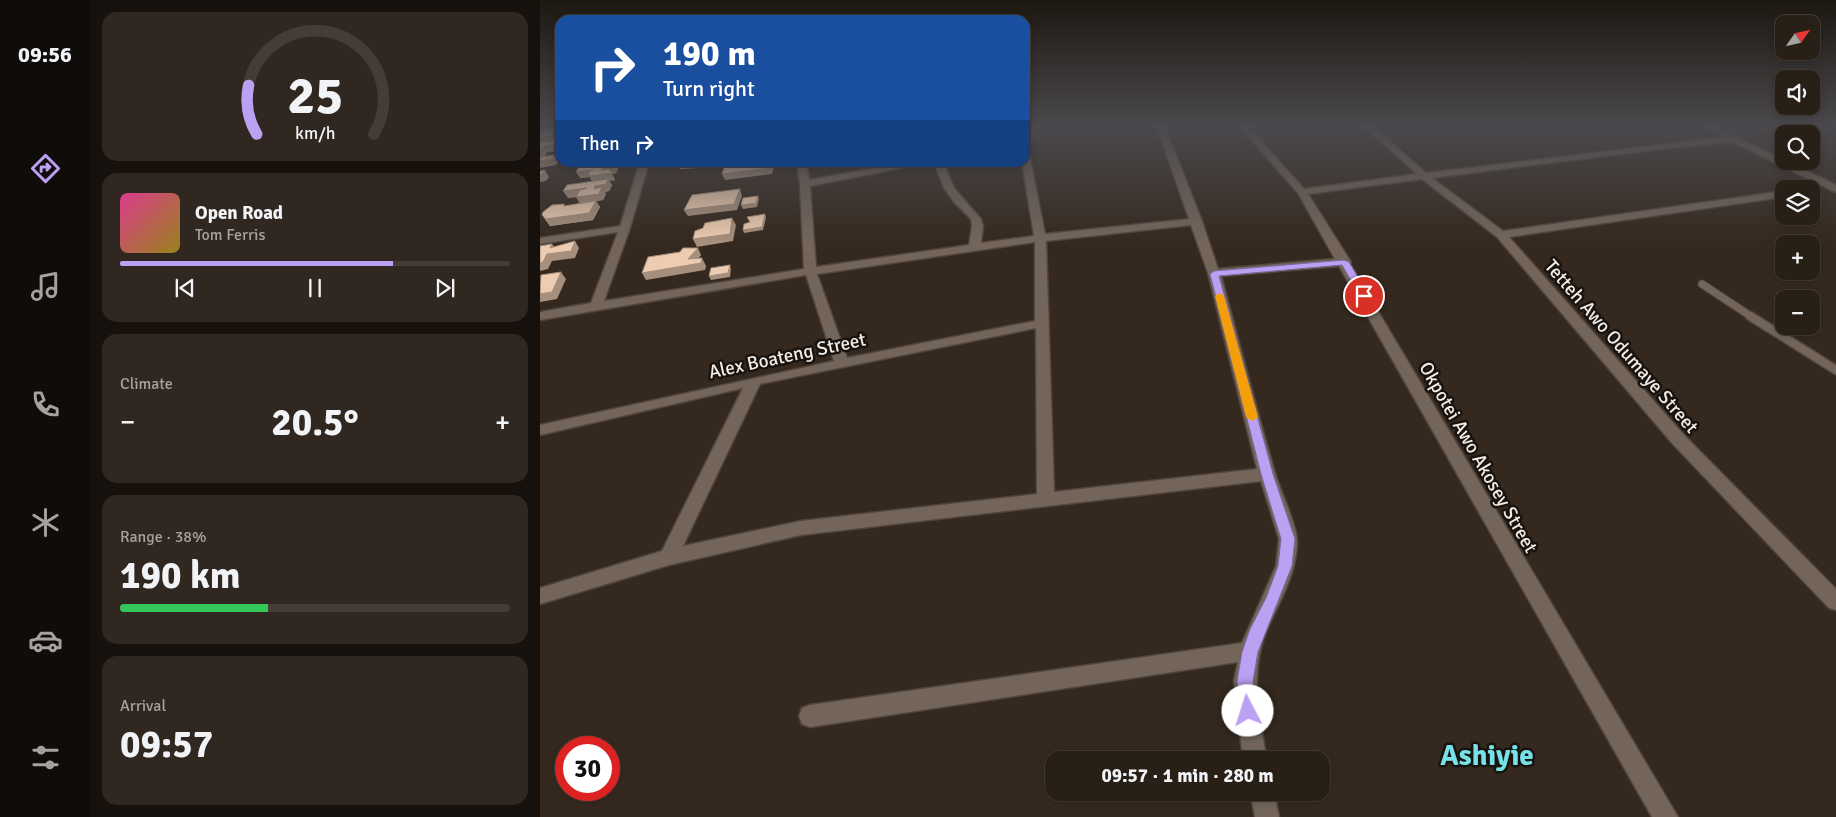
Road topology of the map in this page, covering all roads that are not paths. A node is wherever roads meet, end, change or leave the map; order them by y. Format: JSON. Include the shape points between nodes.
{"nodes":[{"id":1,"x":1175,"y":165,"type":"edge"},
{"id":2,"x":1278,"y":165,"type":"edge"},
{"id":3,"x":1411,"y":165,"type":"edge"},
{"id":4,"x":1515,"y":165,"type":"edge"},
{"id":5,"x":1788,"y":165,"type":"edge"},
{"id":6,"x":643,"y":167,"type":"edge"},
{"id":7,"x":802,"y":167,"type":"edge"},
{"id":8,"x":899,"y":167,"type":"edge"},
{"id":9,"x":940,"y":167,"type":"edge"},
{"id":10,"x":1027,"y":167,"type":"edge"},
{"id":11,"x":1425,"y":177,"type":"junction"},
{"id":12,"x":806,"y":184,"type":"junction"},
{"id":13,"x":1835,"y":188,"type":"edge"},
{"id":14,"x":1820,"y":190,"type":"edge"},
{"id":15,"x":1302,"y":192,"type":"junction"},
{"id":16,"x":1775,"y":195,"type":"edge"},
{"id":17,"x":1197,"y":221,"type":"junction"},
{"id":18,"x":625,"y":228,"type":"junction"},
{"id":19,"x":1501,"y":234,"type":"junction"},
{"id":20,"x":1040,"y":238,"type":"junction"},
{"id":21,"x":540,"y":240,"type":"edge"},
{"id":22,"x":974,"y":247,"type":"junction"},
{"id":23,"x":1344,"y":262,"type":"junction"},
{"id":24,"x":810,"y":271,"type":"junction"},
{"id":25,"x":1214,"y":274,"type":"junction"},
{"id":26,"x":1702,"y":284,"type":"dead end"},
{"id":27,"x":596,"y":306,"type":"junction"},
{"id":28,"x":540,"y":316,"type":"edge"},
{"id":29,"x":1043,"y":323,"type":"junction"},
{"id":30,"x":842,"y":363,"type":"junction"},
{"id":31,"x":1836,"y":370,"type":"edge"},
{"id":32,"x":754,"y":381,"type":"junction"},
{"id":33,"x":540,"y":430,"type":"edge"},
{"id":34,"x":1267,"y":474,"type":"junction"},
{"id":35,"x":1046,"y":499,"type":"junction"},
{"id":36,"x":669,"y":557,"type":"junction"},
{"id":37,"x":540,"y":596,"type":"edge"},
{"id":38,"x":1836,"y":602,"type":"edge"},
{"id":39,"x":1250,"y":652,"type":"junction"},
{"id":40,"x":810,"y":716,"type":"dead end"},
{"id":41,"x":1254,"y":751,"type":"edge"},
{"id":42,"x":1264,"y":801,"type":"edge"},
{"id":43,"x":1267,"y":817,"type":"edge"},
{"id":44,"x":1666,"y":817,"type":"edge"}],
"edges":[{"from":1,"to":17,"type":"street"},
{"from":2,"to":15,"type":"street","name":"Okpotei Awo Akosey Street"},
{"from":3,"to":11,"type":"street","name":"Tetteh Awo Odumaye Street"},
{"from":4,"to":11,"type":"street"},
{"from":5,"to":13,"type":"street"},
{"from":6,"to":18,"type":"street"},
{"from":7,"to":12,"type":"street"},
{"from":8,"to":12,"type":"street"},
{"from":9,"to":22,"type":"street","via":[[951,192],[977,219],[979,231]]},
{"from":10,"to":20,"type":"street"},
{"from":11,"to":15,"type":"street"},
{"from":11,"to":19,"type":"street","name":"Tetteh Awo Odumaye Street"},
{"from":12,"to":24,"type":"street"},
{"from":13,"to":14,"type":"street"},
{"from":15,"to":23,"type":"street","name":"Okpotei Awo Akosey Street"},
{"from":16,"to":19,"type":"street"},
{"from":17,"to":20,"type":"street"},
{"from":17,"to":25,"type":"street"},
{"from":18,"to":21,"type":"street"},
{"from":18,"to":27,"type":"street"},
{"from":19,"to":38,"type":"street","name":"Tetteh Awo Odumaye Street","via":[[1677,438]]},
{"from":20,"to":22,"type":"street"},
{"from":20,"to":29,"type":"street"},
{"from":22,"to":24,"type":"street"},
{"from":23,"to":25,"type":"street"},
{"from":23,"to":44,"type":"street","name":"Okpotei Awo Akosey Street"},
{"from":24,"to":27,"type":"street"},
{"from":24,"to":30,"type":"street"},
{"from":25,"to":34,"type":"street"},
{"from":26,"to":31,"type":"lane"},
{"from":27,"to":28,"type":"street"},
{"from":29,"to":30,"type":"street","name":"Alex Boateng Street"},
{"from":29,"to":35,"type":"street"},
{"from":30,"to":32,"type":"street","name":"Alex Boateng Street"},
{"from":32,"to":33,"type":"street","name":"Alex Boateng Street"},
{"from":32,"to":36,"type":"street"},
{"from":34,"to":35,"type":"street"},
{"from":34,"to":39,"type":"street","via":[[1288,539],[1285,566]]},
{"from":35,"to":36,"type":"street","via":[[801,528]]},
{"from":36,"to":37,"type":"street"},
{"from":39,"to":40,"type":"street"},
{"from":39,"to":41,"type":"street","via":[[1245,681]]},
{"from":42,"to":43,"type":"street"}]}
